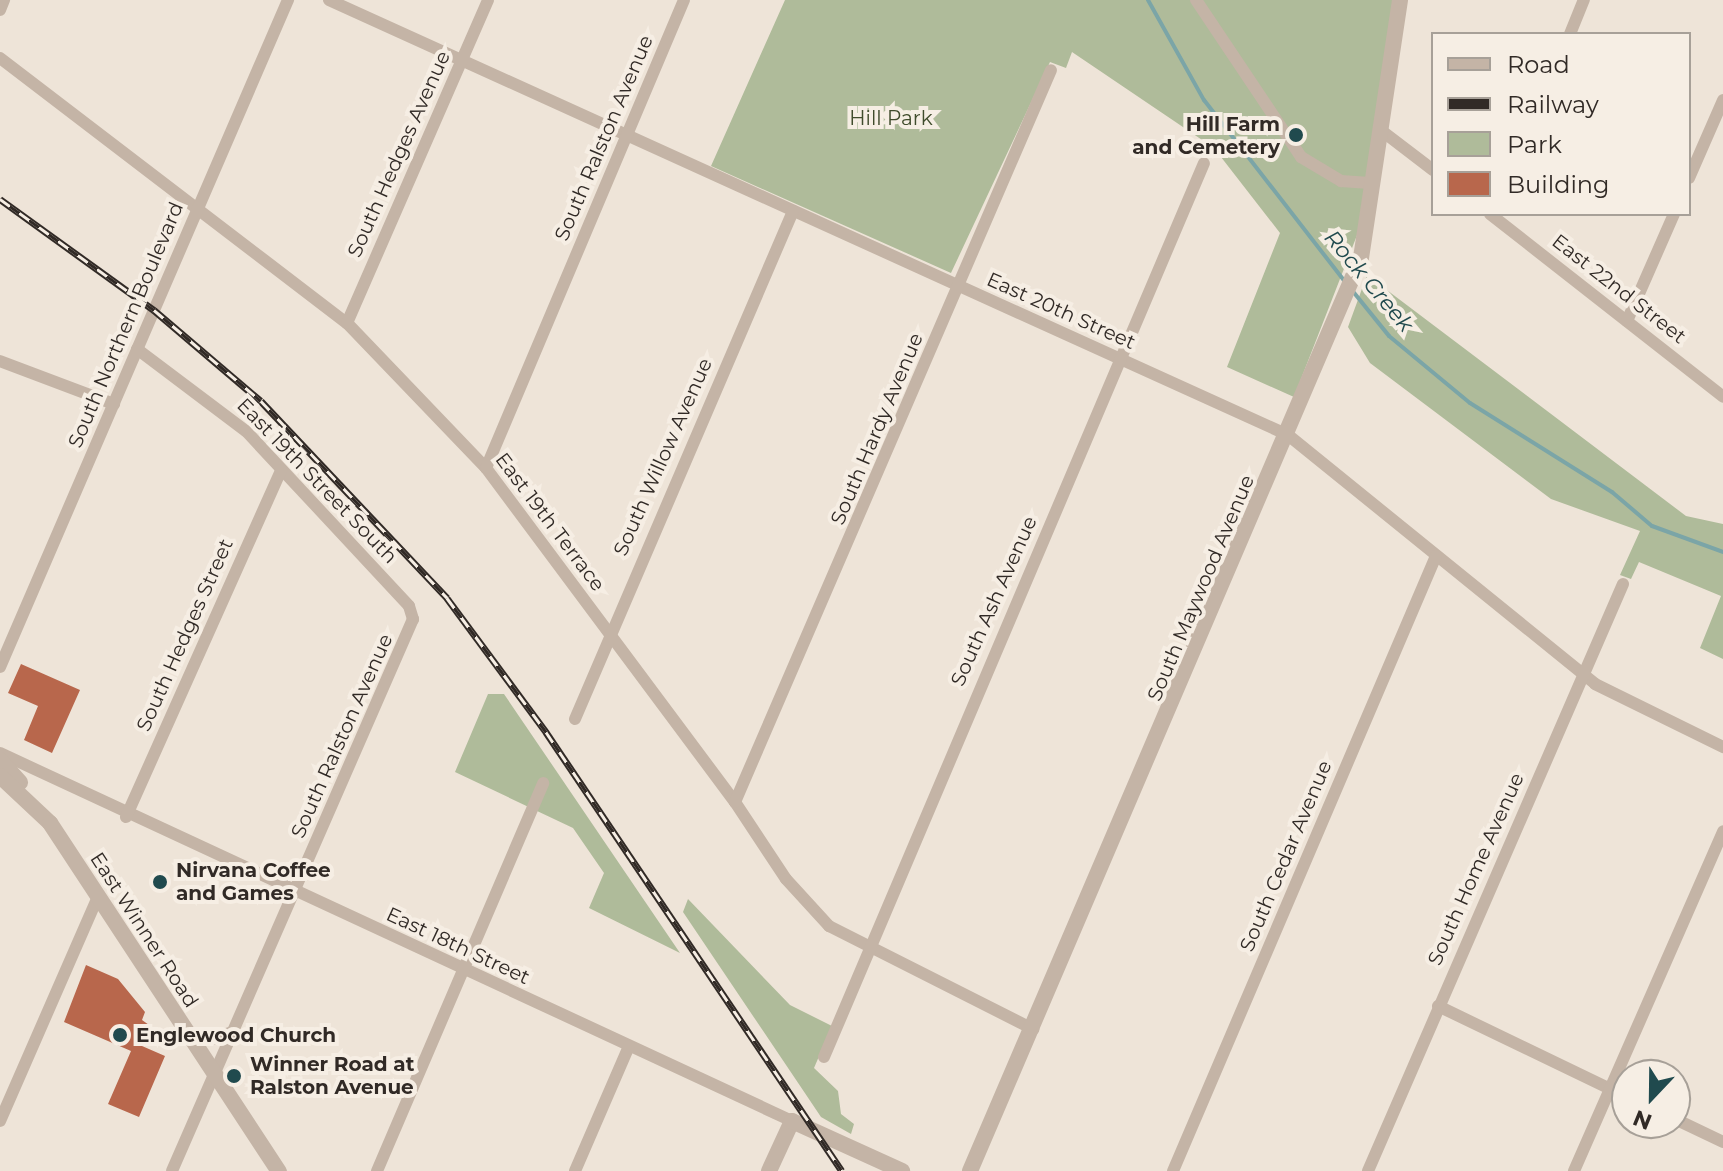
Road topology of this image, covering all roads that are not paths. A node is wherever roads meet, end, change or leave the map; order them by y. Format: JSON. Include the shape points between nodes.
{"nodes":[{"id":1,"x":4,"y":0,"type":"edge"},
{"id":2,"x":288,"y":0,"type":"edge"},
{"id":3,"x":329,"y":0,"type":"edge"},
{"id":4,"x":488,"y":0,"type":"edge"},
{"id":5,"x":684,"y":0,"type":"edge"},
{"id":6,"x":1196,"y":0,"type":"edge"},
{"id":7,"x":1400,"y":0,"type":"edge"},
{"id":8,"x":1584,"y":0,"type":"edge"},
{"id":9,"x":0,"y":10,"type":"edge"},
{"id":10,"x":1571,"y":32,"type":"edge"},
{"id":11,"x":0,"y":58,"type":"edge"},
{"id":12,"x":462,"y":59,"type":"junction"},
{"id":13,"x":1051,"y":70,"type":"dead end"},
{"id":14,"x":1723,"y":100,"type":"edge"},
{"id":15,"x":1382,"y":131,"type":"junction"},
{"id":16,"x":626,"y":134,"type":"junction"},
{"id":17,"x":1204,"y":163,"type":"dead end"},
{"id":18,"x":1431,"y":168,"type":"edge"},
{"id":19,"x":1691,"y":173,"type":"edge"},
{"id":20,"x":1373,"y":183,"type":"junction"},
{"id":21,"x":199,"y":205,"type":"junction"},
{"id":22,"x":793,"y":211,"type":"junction"},
{"id":23,"x":1493,"y":216,"type":"edge"},
{"id":24,"x":1673,"y":216,"type":"edge"},
{"id":25,"x":958,"y":287,"type":"junction"},
{"id":26,"x":1627,"y":321,"type":"junction"},
{"id":27,"x":347,"y":323,"type":"junction"},
{"id":28,"x":137,"y":349,"type":"junction"},
{"id":29,"x":1125,"y":360,"type":"junction"},
{"id":30,"x":0,"y":361,"type":"edge"},
{"id":31,"x":1723,"y":397,"type":"edge"},
{"id":32,"x":114,"y":404,"type":"junction"},
{"id":33,"x":1288,"y":435,"type":"junction"},
{"id":34,"x":486,"y":468,"type":"junction"},
{"id":35,"x":281,"y":470,"type":"junction"},
{"id":36,"x":1436,"y":556,"type":"junction"},
{"id":37,"x":1623,"y":584,"type":"dead end"},
{"id":38,"x":412,"y":624,"type":"joint"},
{"id":39,"x":611,"y":637,"type":"junction"},
{"id":40,"x":0,"y":667,"type":"edge"},
{"id":41,"x":1584,"y":674,"type":"junction"},
{"id":42,"x":575,"y":719,"type":"dead end"},
{"id":43,"x":1723,"y":747,"type":"edge"},
{"id":44,"x":0,"y":753,"type":"edge"},
{"id":45,"x":0,"y":760,"type":"edge"},
{"id":46,"x":0,"y":776,"type":"edge"},
{"id":47,"x":543,"y":783,"type":"dead end"},
{"id":48,"x":25,"y":794,"type":"junction"},
{"id":49,"x":735,"y":802,"type":"junction"},
{"id":50,"x":126,"y":817,"type":"junction"},
{"id":51,"x":1723,"y":831,"type":"edge"},
{"id":52,"x":294,"y":893,"type":"junction"},
{"id":53,"x":98,"y":897,"type":"junction"},
{"id":54,"x":868,"y":950,"type":"junction"},
{"id":55,"x":467,"y":971,"type":"junction"},
{"id":56,"x":1438,"y":1006,"type":"junction"},
{"id":57,"x":1033,"y":1029,"type":"junction"},
{"id":58,"x":232,"y":1032,"type":"junction"},
{"id":59,"x":188,"y":1034,"type":"junction"},
{"id":60,"x":629,"y":1046,"type":"junction"},
{"id":61,"x":824,"y":1057,"type":"dead end"},
{"id":62,"x":214,"y":1073,"type":"junction"},
{"id":63,"x":1610,"y":1089,"type":"junction"},
{"id":64,"x":0,"y":1121,"type":"edge"},
{"id":65,"x":792,"y":1121,"type":"junction"},
{"id":66,"x":1691,"y":1127,"type":"edge"},
{"id":67,"x":1723,"y":1142,"type":"edge"},
{"id":68,"x":172,"y":1171,"type":"edge"},
{"id":69,"x":279,"y":1171,"type":"edge"},
{"id":70,"x":377,"y":1171,"type":"edge"},
{"id":71,"x":575,"y":1171,"type":"edge"},
{"id":72,"x":769,"y":1171,"type":"edge"},
{"id":73,"x":902,"y":1171,"type":"edge"},
{"id":74,"x":970,"y":1171,"type":"edge"},
{"id":75,"x":1173,"y":1171,"type":"edge"},
{"id":76,"x":1368,"y":1171,"type":"edge"},
{"id":77,"x":1574,"y":1171,"type":"edge"}],
"edges":[{"from":1,"to":9,"type":"street"},
{"from":2,"to":21,"type":"street","name":"South Northern Boulevard"},
{"from":3,"to":12,"type":"street","name":"East 20th Street"},
{"from":4,"to":12,"type":"street","name":"South Hedges Avenue"},
{"from":5,"to":16,"type":"street","name":"South Ralston Avenue"},
{"from":6,"to":20,"type":"street","via":[[1301,157],[1341,181]]},
{"from":7,"to":15,"type":"street","name":"South Maywood Avenue"},
{"from":8,"to":10,"type":"street"},
{"from":11,"to":21,"type":"street","name":"East 19th Terrace","via":[[17,77]]},
{"from":12,"to":16,"type":"street","name":"East 20th Street"},
{"from":12,"to":27,"type":"street","name":"South Hedges Avenue"},
{"from":13,"to":25,"type":"street","name":"South Hardy Avenue"},
{"from":14,"to":19,"type":"street"},
{"from":15,"to":18,"type":"street"},
{"from":15,"to":20,"type":"street","name":"South Maywood Avenue"},
{"from":16,"to":22,"type":"street","name":"East 20th Street"},
{"from":16,"to":34,"type":"street","name":"South Ralston Avenue"},
{"from":17,"to":29,"type":"street","name":"South Ash Avenue"},
{"from":20,"to":33,"type":"street","name":"South Maywood Avenue","via":[[1361,258]]},
{"from":21,"to":27,"type":"street","name":"East 19th Terrace"},
{"from":21,"to":28,"type":"street","name":"South Northern Boulevard"},
{"from":22,"to":25,"type":"street","name":"East 20th Street"},
{"from":22,"to":39,"type":"street","name":"South Willow Avenue"},
{"from":23,"to":26,"type":"street","name":"East 22nd Street"},
{"from":24,"to":26,"type":"street"},
{"from":25,"to":29,"type":"street","name":"East 20th Street"},
{"from":25,"to":49,"type":"street","name":"South Hardy Avenue"},
{"from":26,"to":31,"type":"street","name":"East 22nd Street"},
{"from":27,"to":34,"type":"street","name":"East 19th Terrace"},
{"from":28,"to":32,"type":"street","name":"South Northern Boulevard"},
{"from":28,"to":35,"type":"street","name":"East 19th Street South","via":[[213,402]]},
{"from":29,"to":33,"type":"street","name":"East 20th Street"},
{"from":29,"to":54,"type":"street","name":"South Ash Avenue","via":[[969,703]]},
{"from":30,"to":32,"type":"street"},
{"from":32,"to":40,"type":"street","name":"South Northern Boulevard"},
{"from":33,"to":36,"type":"street","name":"East 20th Street"},
{"from":33,"to":57,"type":"street","name":"South Maywood Avenue"},
{"from":34,"to":39,"type":"street","name":"East 19th Terrace"},
{"from":35,"to":38,"type":"street","name":"East 19th Street South","via":[[409,606]]},
{"from":35,"to":50,"type":"street","name":"South Hedges Street"},
{"from":36,"to":41,"type":"street","name":"East 20th Street"},
{"from":36,"to":75,"type":"street","name":"South Cedar Avenue"},
{"from":37,"to":41,"type":"street","name":"South Home Avenue"},
{"from":38,"to":52,"type":"street","name":"South Ralston Avenue"},
{"from":39,"to":42,"type":"street","name":"South Willow Avenue"},
{"from":39,"to":49,"type":"street","name":"East 19th Terrace"},
{"from":41,"to":43,"type":"street","name":"East 20th Street"},
{"from":41,"to":56,"type":"street","name":"South Home Avenue"},
{"from":44,"to":50,"type":"street","name":"East 18th Street"},
{"from":45,"to":48,"type":"street","name":"East Winner Road"},
{"from":46,"to":48,"type":"street","name":"East Winner Road"},
{"from":47,"to":55,"type":"street"},
{"from":48,"to":53,"type":"street","name":"East Winner Road"},
{"from":49,"to":54,"type":"street","name":"East 19th Terrace","via":[[810,906]]},
{"from":50,"to":52,"type":"street","name":"East 18th Street"},
{"from":51,"to":63,"type":"street"},
{"from":52,"to":55,"type":"street","name":"East 18th Street"},
{"from":52,"to":58,"type":"street","name":"South Ralston Avenue"},
{"from":53,"to":59,"type":"street","name":"East Winner Road"},
{"from":53,"to":64,"type":"street"},
{"from":54,"to":57,"type":"street","name":"East 19th Terrace"},
{"from":54,"to":61,"type":"street","name":"South Ash Avenue"},
{"from":55,"to":60,"type":"street","name":"East 18th Street"},
{"from":55,"to":70,"type":"street"},
{"from":56,"to":63,"type":"street"},
{"from":56,"to":76,"type":"street","name":"South Home Avenue"},
{"from":57,"to":74,"type":"street","name":"South Maywood Avenue"},
{"from":58,"to":59,"type":"street","via":[[212,1039]]},
{"from":58,"to":62,"type":"street","name":"South Ralston Avenue"},
{"from":59,"to":62,"type":"street","name":"East Winner Road"},
{"from":60,"to":65,"type":"street","name":"East 18th Street"},
{"from":60,"to":71,"type":"street"},
{"from":62,"to":68,"type":"street","name":"South Ralston Avenue"},
{"from":62,"to":69,"type":"street","name":"East Winner Road"},
{"from":63,"to":77,"type":"street"},
{"from":65,"to":72,"type":"street"},
{"from":65,"to":73,"type":"street","name":"East 18th Street"},
{"from":66,"to":67,"type":"street"}]}
